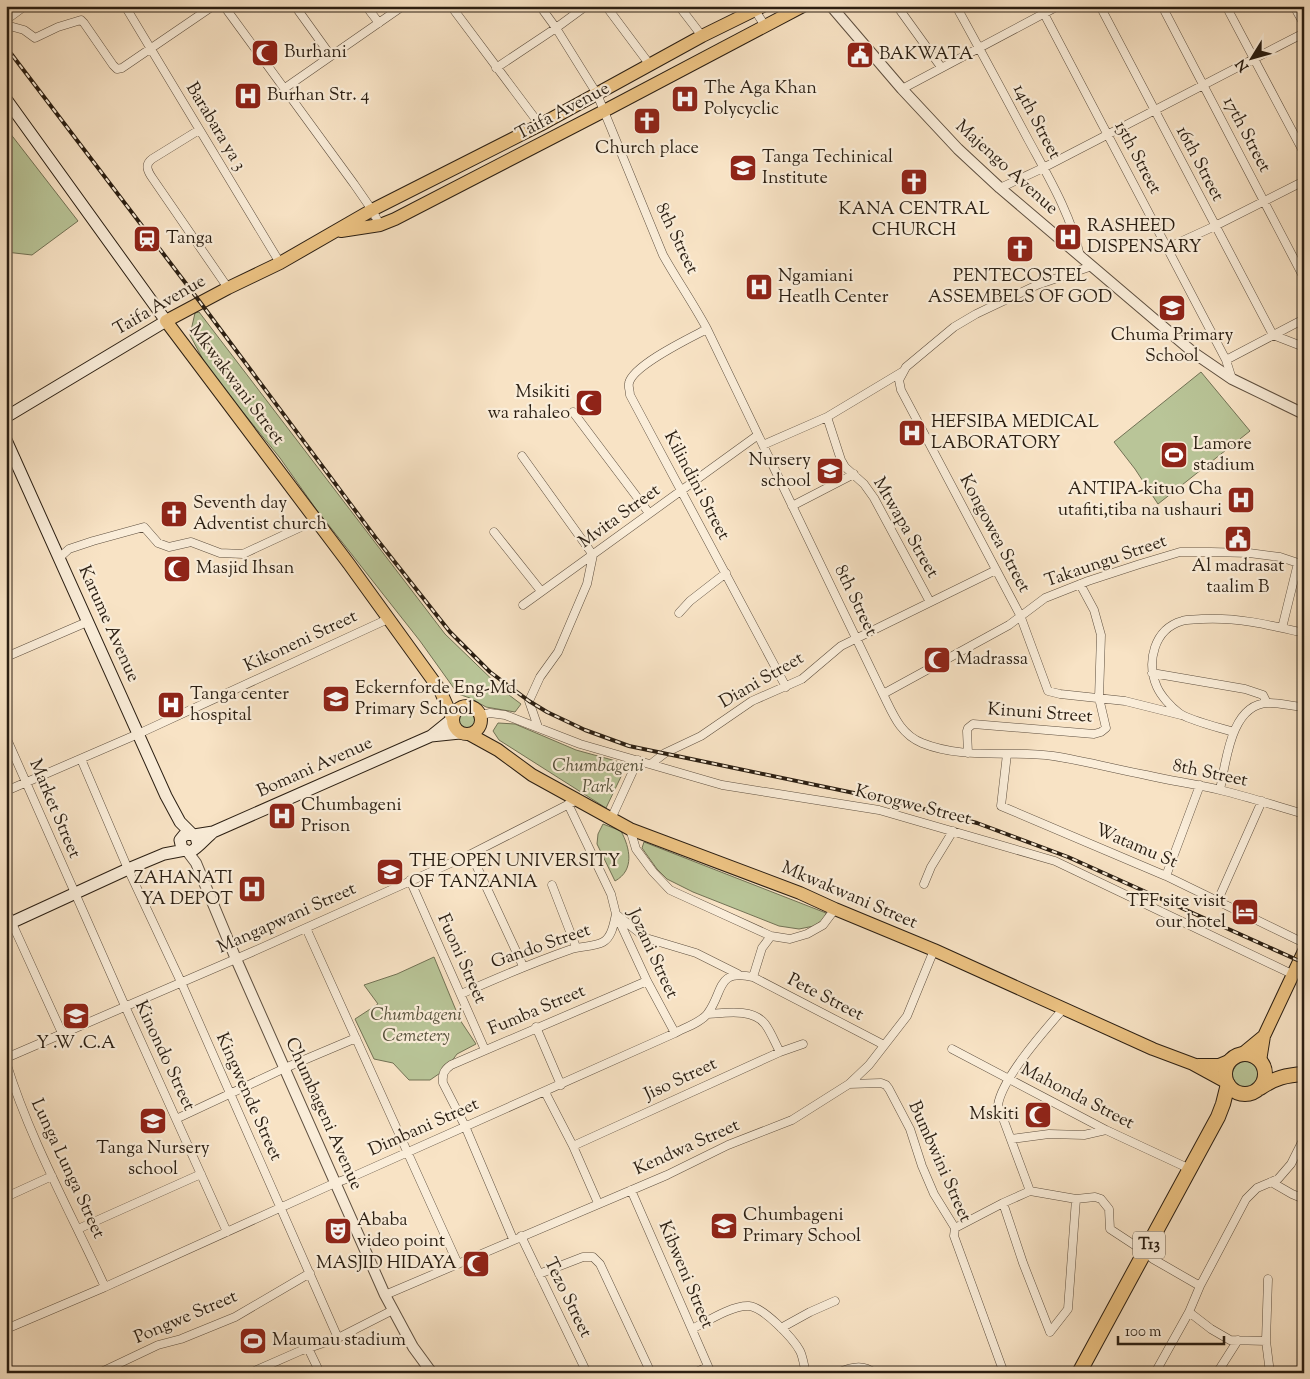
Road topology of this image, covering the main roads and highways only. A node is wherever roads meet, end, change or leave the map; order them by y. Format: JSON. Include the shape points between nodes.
{"nodes":[{"id":1,"x":803,"y":6,"type":"edge"},
{"id":2,"x":757,"y":8,"type":"edge"},
{"id":3,"x":6,"y":100,"type":"edge"},
{"id":4,"x":435,"y":179,"type":"junction"},
{"id":5,"x":444,"y":194,"type":"junction"},
{"id":6,"x":334,"y":232,"type":"junction"},
{"id":7,"x":166,"y":321,"type":"junction"},
{"id":8,"x":6,"y":417,"type":"edge"},
{"id":9,"x":6,"y":440,"type":"edge"},
{"id":10,"x":11,"y":461,"type":"edge"},
{"id":11,"x":440,"y":690,"type":"junction"},
{"id":12,"x":465,"y":705,"type":"junction"},
{"id":13,"x":452,"y":718,"type":"junction"},
{"id":14,"x":481,"y":719,"type":"junction"},
{"id":15,"x":464,"y":733,"type":"junction"},
{"id":16,"x":431,"y":736,"type":"junction"},
{"id":17,"x":498,"y":750,"type":"junction"},
{"id":18,"x":189,"y":843,"type":"junction"},
{"id":19,"x":9,"y":923,"type":"edge"},
{"id":20,"x":1304,"y":951,"type":"edge"},
{"id":21,"x":1264,"y":1036,"type":"junction"},
{"id":22,"x":1236,"y":1057,"type":"junction"},
{"id":23,"x":1261,"y":1062,"type":"junction"},
{"id":24,"x":1193,"y":1064,"type":"junction"},
{"id":25,"x":1304,"y":1074,"type":"edge"},
{"id":26,"x":1286,"y":1075,"type":"junction"},
{"id":27,"x":1227,"y":1083,"type":"junction"},
{"id":28,"x":1256,"y":1091,"type":"junction"},
{"id":29,"x":1218,"y":1117,"type":"junction"},
{"id":30,"x":1083,"y":1370,"type":"edge"}],
"edges":[{"from":1,"to":5,"type":"main road","name":"Taifa Avenue"},
{"from":2,"to":4,"type":"main road","name":"Taifa Avenue"},
{"from":3,"to":7,"type":"main road","name":"Mkwakwani Street"},
{"from":4,"to":5,"type":"main road"},
{"from":4,"to":6,"type":"main road","name":"Taifa Avenue"},
{"from":5,"to":6,"type":"main road","name":"Taifa Avenue","via":[[380,225]]},
{"from":6,"to":7,"type":"main road","name":"Taifa Avenue"},
{"from":7,"to":8,"type":"main road","name":"Taifa Avenue"},
{"from":7,"to":11,"type":"main road","name":"Mkwakwani Street"},
{"from":9,"to":10,"type":"main road","name":"Karume Avenue"},
{"from":10,"to":18,"type":"main road","name":"Karume Avenue","via":[[59,558]]},
{"from":11,"to":12,"type":"main road"},
{"from":11,"to":13,"type":"main road"},
{"from":12,"to":13,"type":"main road","via":[[455,711]]},
{"from":12,"to":14,"type":"main road","via":[[477,710]]},
{"from":13,"to":15,"type":"main road","via":[[456,729]]},
{"from":13,"to":16,"type":"main road"},
{"from":14,"to":15,"type":"main road","via":[[474,732]]},
{"from":14,"to":17,"type":"main road"},
{"from":15,"to":16,"type":"main road"},
{"from":15,"to":17,"type":"main road"},
{"from":16,"to":18,"type":"main road","name":"Bomani Avenue"},
{"from":17,"to":24,"type":"main road","name":"Mkwakwani Street","via":[[573,802],[630,829],[800,893],[1153,1050]]},
{"from":18,"to":19,"type":"main road"},
{"from":20,"to":21,"type":"main road"},
{"from":21,"to":22,"type":"main road"},
{"from":21,"to":23,"type":"main road"},
{"from":22,"to":23,"type":"highway","number":"T13","via":[[1252,1056]]},
{"from":22,"to":24,"type":"main road","via":[[1218,1065]]},
{"from":22,"to":27,"type":"highway","number":"T13","via":[[1227,1066]]},
{"from":23,"to":26,"type":"highway","number":"T13"},
{"from":23,"to":28,"type":"highway","via":[[1264,1080]]},
{"from":24,"to":27,"type":"main road"},
{"from":25,"to":26,"type":"highway","number":"T13"},
{"from":26,"to":28,"type":"highway","number":"T13"},
{"from":27,"to":28,"type":"highway","via":[[1238,1093]]},
{"from":27,"to":29,"type":"highway","number":"T13"},
{"from":28,"to":29,"type":"highway","number":"T13"},
{"from":29,"to":30,"type":"highway","number":"T13"}]}
